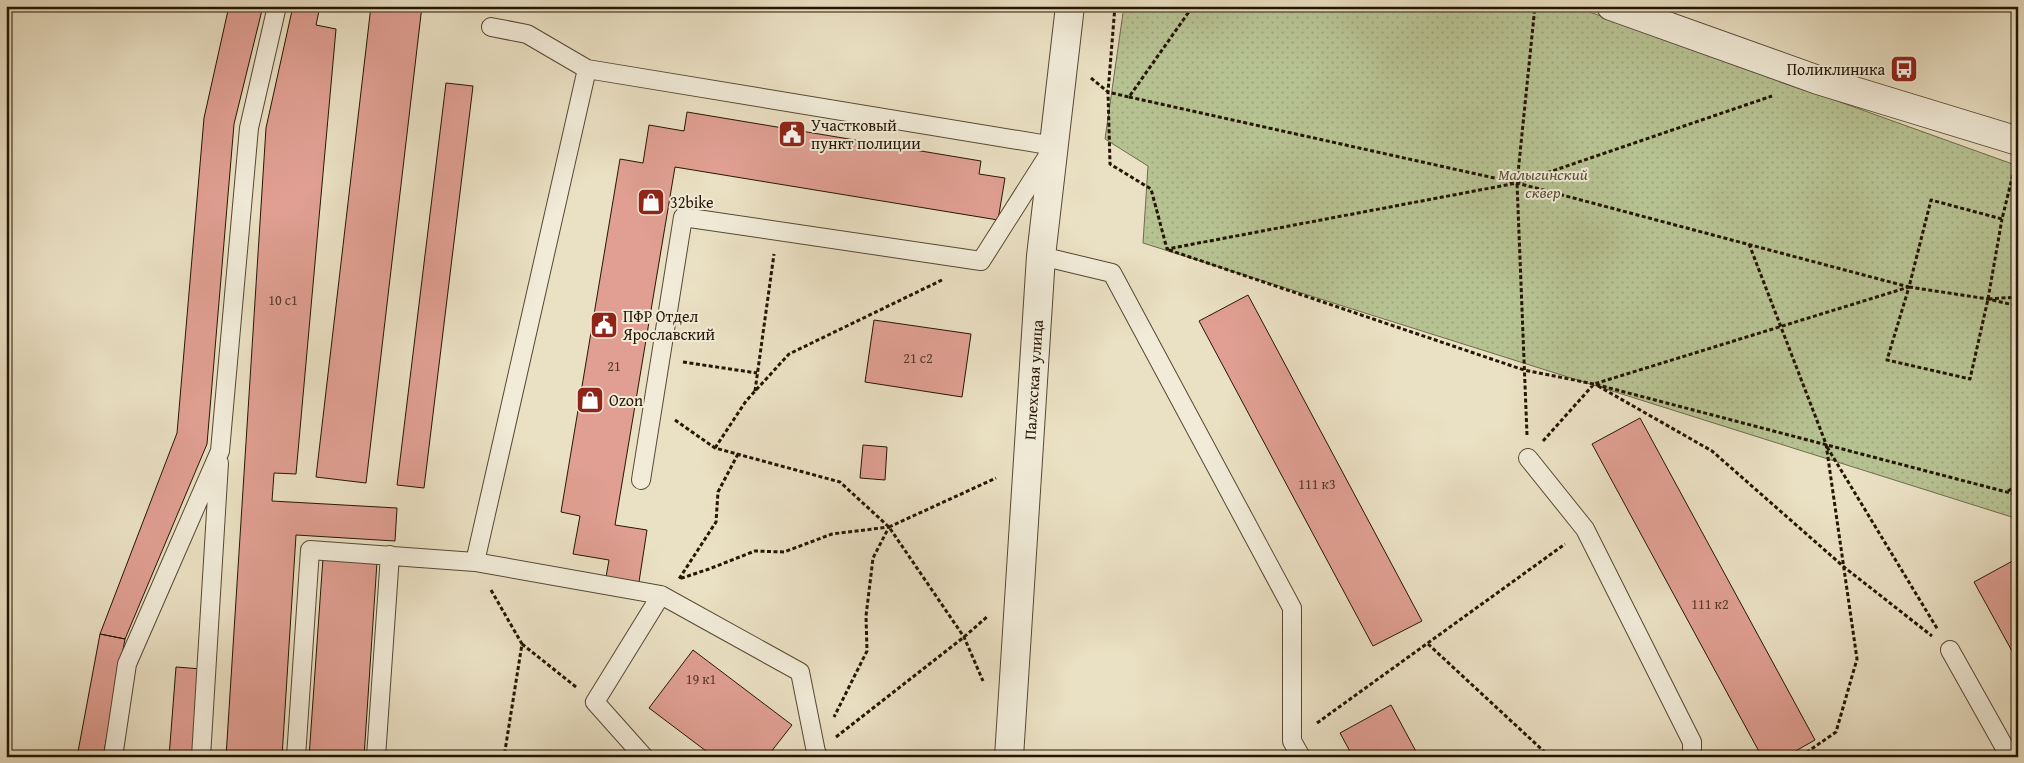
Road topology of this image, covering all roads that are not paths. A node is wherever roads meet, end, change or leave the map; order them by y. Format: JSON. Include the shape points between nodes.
{"nodes":[{"id":1,"x":277,"y":6,"type":"edge"},
{"id":2,"x":1070,"y":6,"type":"edge"},
{"id":3,"x":1610,"y":6,"type":"edge"},
{"id":4,"x":491,"y":27,"type":"dead end"},
{"id":5,"x":588,"y":69,"type":"junction"},
{"id":6,"x":1054,"y":146,"type":"junction"},
{"id":7,"x":2017,"y":152,"type":"edge"},
{"id":8,"x":1041,"y":256,"type":"junction"},
{"id":9,"x":220,"y":451,"type":"junction"},
{"id":10,"x":1528,"y":458,"type":"road end"},
{"id":11,"x":642,"y":480,"type":"dead end"},
{"id":12,"x":390,"y":555,"type":"junction"},
{"id":13,"x":475,"y":562,"type":"junction"},
{"id":14,"x":661,"y":595,"type":"junction"},
{"id":15,"x":1950,"y":650,"type":"road end"},
{"id":16,"x":817,"y":755,"type":"edge"},
{"id":17,"x":112,"y":757,"type":"edge"},
{"id":18,"x":201,"y":757,"type":"edge"},
{"id":19,"x":296,"y":757,"type":"edge"},
{"id":20,"x":376,"y":757,"type":"edge"},
{"id":21,"x":644,"y":757,"type":"edge"},
{"id":22,"x":1010,"y":757,"type":"edge"},
{"id":23,"x":1301,"y":757,"type":"edge"},
{"id":24,"x":1692,"y":757,"type":"edge"},
{"id":25,"x":2010,"y":757,"type":"edge"}],
"edges":[{"from":1,"to":9,"type":"lane","via":[[249,128]]},
{"from":2,"to":6,"type":"street","name":"Палехская улица"},
{"from":3,"to":7,"type":"street"},
{"from":4,"to":5,"type":"lane","via":[[527,34]]},
{"from":5,"to":6,"type":"lane"},
{"from":5,"to":13,"type":"lane"},
{"from":6,"to":8,"type":"street","name":"Палехская улица"},
{"from":6,"to":11,"type":"lane","via":[[981,262],[683,217]]},
{"from":8,"to":22,"type":"street","name":"Палехская улица"},
{"from":8,"to":23,"type":"lane","via":[[1112,274],[1292,608],[1292,741]]},
{"from":9,"to":17,"type":"lane","via":[[128,664]]},
{"from":9,"to":18,"type":"lane"},
{"from":10,"to":24,"type":"lane","via":[[1585,529],[1692,742]]},
{"from":12,"to":13,"type":"lane"},
{"from":12,"to":19,"type":"lane","via":[[310,550]]},
{"from":12,"to":20,"type":"lane"},
{"from":13,"to":14,"type":"lane"},
{"from":14,"to":16,"type":"lane","via":[[800,672]]},
{"from":14,"to":21,"type":"lane","via":[[595,702]]},
{"from":15,"to":25,"type":"lane"}]}
